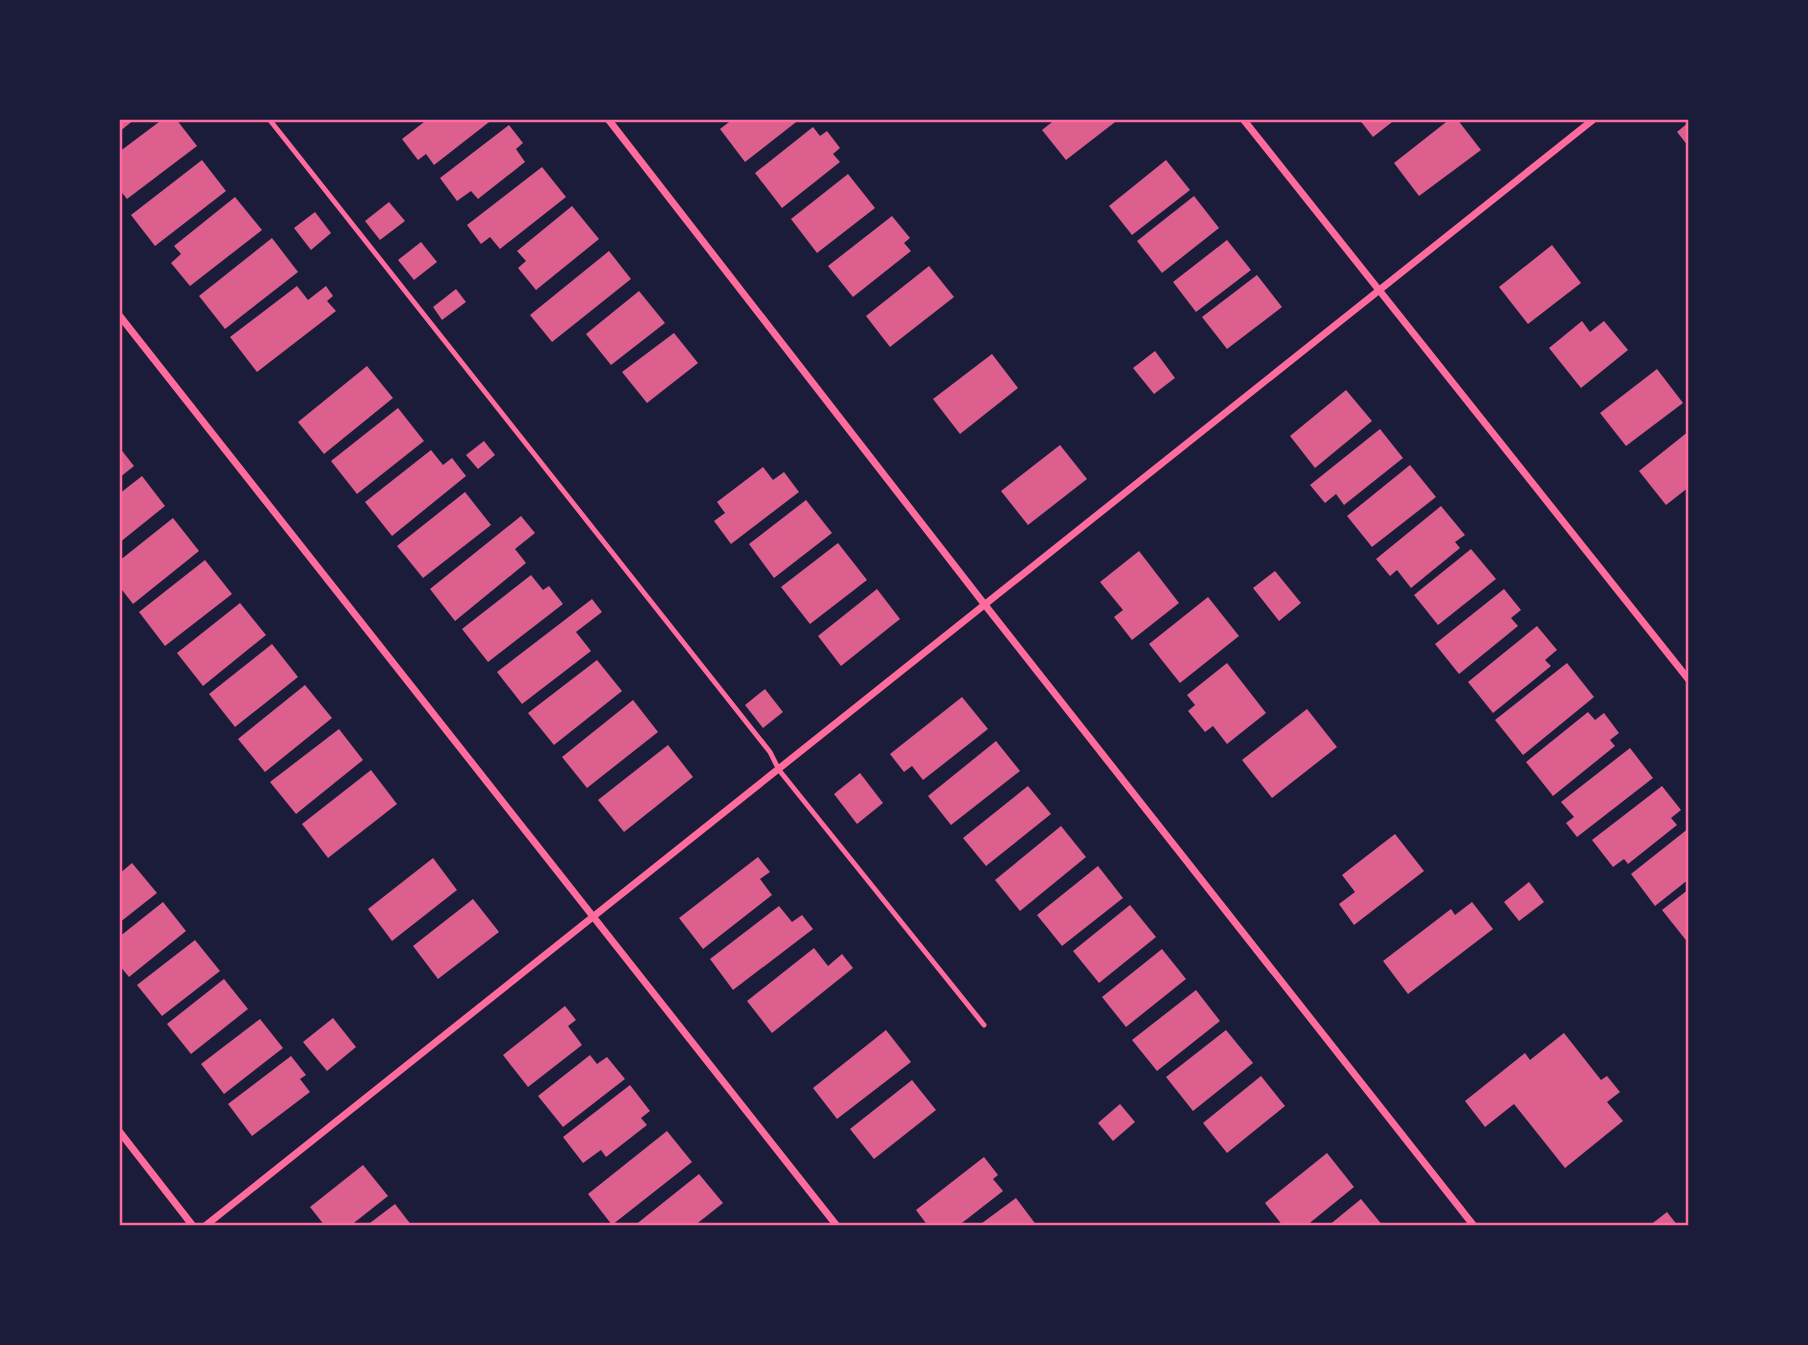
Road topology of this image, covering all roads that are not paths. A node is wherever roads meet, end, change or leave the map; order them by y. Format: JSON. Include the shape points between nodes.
{"nodes":[{"id":1,"x":269,"y":119,"type":"edge"},
{"id":2,"x":608,"y":119,"type":"edge"},
{"id":3,"x":1243,"y":119,"type":"edge"},
{"id":4,"x":1594,"y":119,"type":"edge"},
{"id":5,"x":1378,"y":291,"type":"junction"},
{"id":6,"x":119,"y":315,"type":"edge"},
{"id":7,"x":985,"y":605,"type":"junction"},
{"id":8,"x":1689,"y":680,"type":"edge"},
{"id":9,"x":779,"y":770,"type":"junction"},
{"id":10,"x":594,"y":918,"type":"junction"},
{"id":11,"x":984,"y":1025,"type":"dead end"},
{"id":12,"x":119,"y":1132,"type":"edge"},
{"id":13,"x":193,"y":1226,"type":"edge"},
{"id":14,"x":205,"y":1226,"type":"edge"},
{"id":15,"x":837,"y":1226,"type":"edge"},
{"id":16,"x":1474,"y":1226,"type":"edge"}],
"edges":[{"from":1,"to":9,"type":"lane","via":[[770,752]]},
{"from":2,"to":7,"type":"street"},
{"from":3,"to":5,"type":"street"},
{"from":4,"to":5,"type":"street"},
{"from":5,"to":7,"type":"street"},
{"from":5,"to":8,"type":"street"},
{"from":6,"to":10,"type":"street"},
{"from":7,"to":9,"type":"street"},
{"from":7,"to":16,"type":"street"},
{"from":9,"to":10,"type":"street"},
{"from":9,"to":11,"type":"lane"},
{"from":10,"to":14,"type":"street"},
{"from":10,"to":15,"type":"street"},
{"from":12,"to":13,"type":"street"}]}
